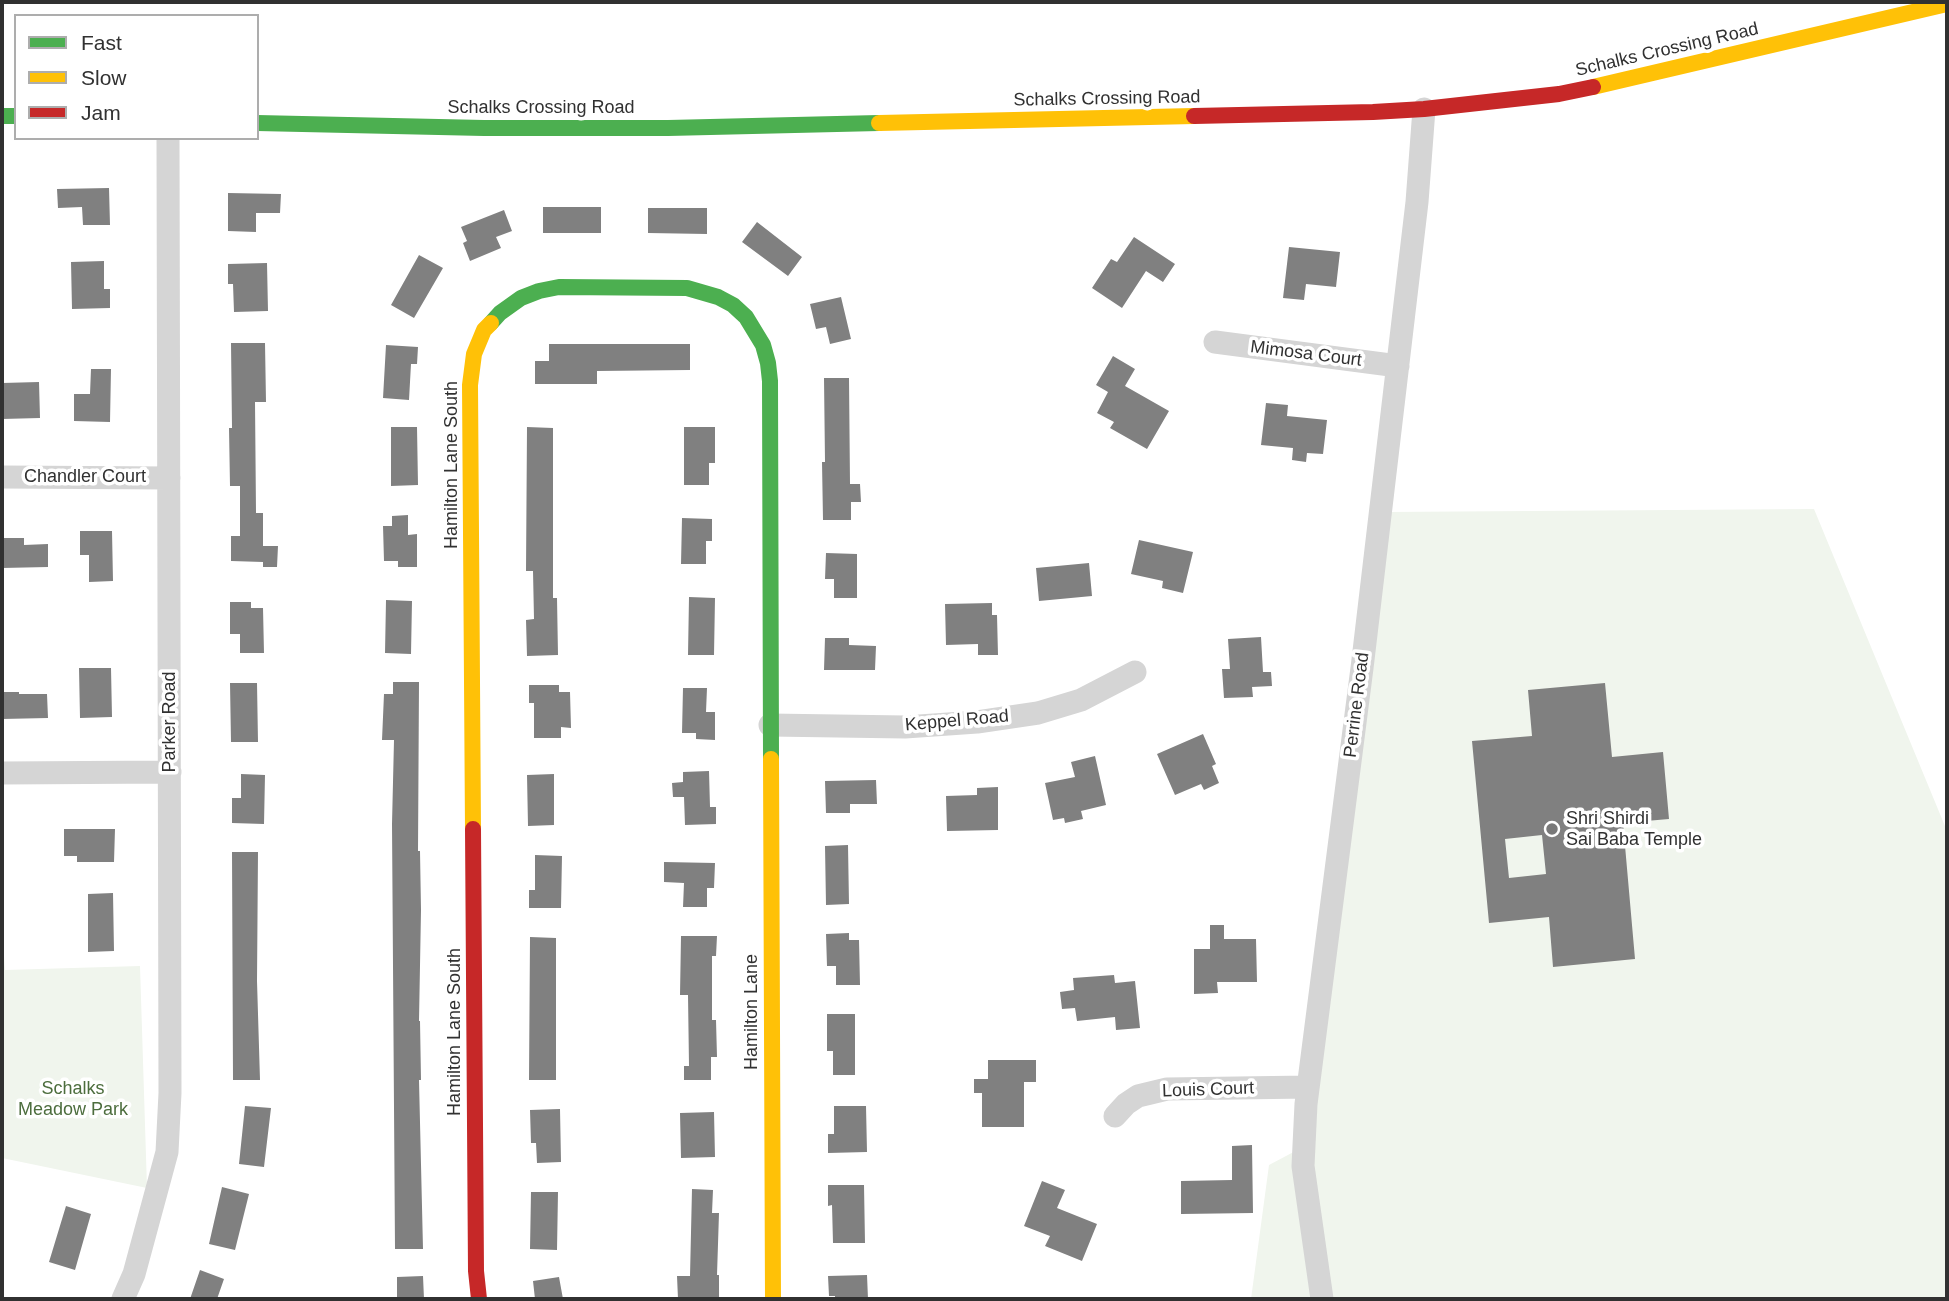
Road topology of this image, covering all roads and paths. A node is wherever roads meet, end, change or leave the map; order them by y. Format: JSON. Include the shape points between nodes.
{"nodes":[{"id":1,"x":1947,"y":4,"type":"edge"},
{"id":2,"x":1424,"y":109,"type":"junction"},
{"id":3,"x":259,"y":123,"type":"edge"},
{"id":4,"x":168,"y":140,"type":"edge"},
{"id":5,"x":1215,"y":342,"type":"dead end"},
{"id":6,"x":1398,"y":366,"type":"junction"},
{"id":7,"x":2,"y":477,"type":"edge"},
{"id":8,"x":169,"y":478,"type":"junction"},
{"id":9,"x":1135,"y":671,"type":"dead end"},
{"id":10,"x":770,"y":725,"type":"junction"},
{"id":11,"x":170,"y":772,"type":"junction"},
{"id":12,"x":2,"y":773,"type":"edge"},
{"id":13,"x":1308,"y":1087,"type":"junction"},
{"id":14,"x":1115,"y":1116,"type":"dead end"},
{"id":15,"x":123,"y":1299,"type":"edge"},
{"id":16,"x":479,"y":1299,"type":"edge"},
{"id":17,"x":774,"y":1299,"type":"edge"},
{"id":18,"x":1322,"y":1299,"type":"edge"}],
"edges":[{"from":1,"to":2,"type":"street","name":"Schalks Crossing Road","via":[[1571,91]]},
{"from":2,"to":3,"type":"street","name":"Schalks Crossing Road","via":[[668,128]]},
{"from":2,"to":6,"type":"street","name":"Perrine Road"},
{"from":4,"to":8,"type":"street","name":"Parker Road"},
{"from":5,"to":6,"type":"street","name":"Mimosa Court"},
{"from":6,"to":13,"type":"street","name":"Perrine Road"},
{"from":7,"to":8,"type":"street","name":"Chandler Court"},
{"from":8,"to":11,"type":"street","name":"Parker Road"},
{"from":9,"to":10,"type":"street","name":"Keppel Road","via":[[1081,700],[1038,713],[905,727]]},
{"from":10,"to":16,"type":"street","name":"Hamilton Lane South","via":[[770,381],[755,330],[733,305],[687,288],[559,287],[521,298],[484,330],[474,354],[470,385],[475,1271]]},
{"from":10,"to":17,"type":"street","name":"Hamilton Lane"},
{"from":11,"to":12,"type":"street"},
{"from":11,"to":15,"type":"street","name":"Parker Road","via":[[167,1152]]},
{"from":13,"to":14,"type":"street","name":"Louis Court","via":[[1167,1090],[1138,1096]]},
{"from":13,"to":18,"type":"street","name":"Perrine Road","via":[[1303,1166]]}]}
